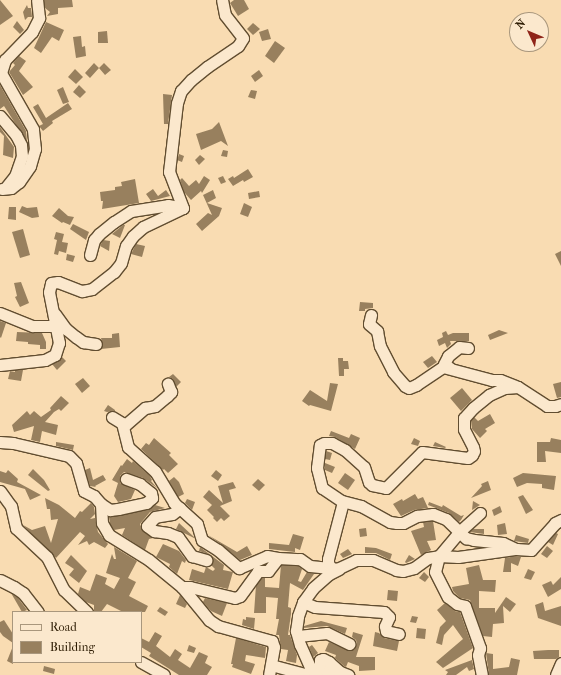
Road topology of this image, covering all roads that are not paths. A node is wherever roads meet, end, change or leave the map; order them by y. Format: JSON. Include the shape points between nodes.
{"nodes":[{"id":1,"x":37,"y":0,"type":"edge"},
{"id":2,"x":222,"y":0,"type":"edge"},
{"id":3,"x":0,"y":116,"type":"edge"},
{"id":4,"x":1,"y":189,"type":"edge"},
{"id":5,"x":183,"y":208,"type":"junction"},
{"id":6,"x":90,"y":255,"type":"dead end"},
{"id":7,"x":53,"y":312,"type":"junction"},
{"id":8,"x":0,"y":313,"type":"edge"},
{"id":9,"x":371,"y":315,"type":"dead end"},
{"id":10,"x":56,"y":326,"type":"junction"},
{"id":11,"x":96,"y":344,"type":"dead end"},
{"id":12,"x":468,"y":348,"type":"dead end"},
{"id":13,"x":0,"y":365,"type":"edge"},
{"id":14,"x":450,"y":368,"type":"junction"},
{"id":15,"x":168,"y":384,"type":"dead end"},
{"id":16,"x":518,"y":387,"type":"junction"},
{"id":17,"x":561,"y":404,"type":"edge"},
{"id":18,"x":112,"y":417,"type":"dead end"},
{"id":19,"x":124,"y":426,"type":"junction"},
{"id":20,"x":0,"y":442,"type":"edge"},
{"id":21,"x":126,"y":479,"type":"dead end"},
{"id":22,"x":0,"y":491,"type":"edge"},
{"id":23,"x":342,"y":501,"type":"junction"},
{"id":24,"x":101,"y":504,"type":"junction"},
{"id":25,"x":180,"y":508,"type":"junction"},
{"id":26,"x":480,"y":513,"type":"dead end"},
{"id":27,"x":561,"y":520,"type":"edge"},
{"id":28,"x":460,"y":531,"type":"junction"},
{"id":29,"x":516,"y":549,"type":"junction"},
{"id":30,"x":439,"y":556,"type":"junction"},
{"id":31,"x":278,"y":558,"type":"junction"},
{"id":32,"x":206,"y":560,"type":"dead end"},
{"id":33,"x":336,"y":568,"type":"junction"},
{"id":34,"x":0,"y":580,"type":"edge"},
{"id":35,"x":182,"y":587,"type":"junction"},
{"id":36,"x":303,"y":602,"type":"junction"},
{"id":37,"x":37,"y":611,"type":"edge"},
{"id":38,"x":86,"y":611,"type":"edge"},
{"id":39,"x":399,"y":634,"type":"dead end"},
{"id":40,"x":298,"y":636,"type":"junction"},
{"id":41,"x":350,"y":644,"type":"dead end"},
{"id":42,"x":142,"y":663,"type":"edge"},
{"id":43,"x":561,"y":663,"type":"edge"},
{"id":44,"x":270,"y":670,"type":"edge"},
{"id":45,"x":164,"y":675,"type":"edge"},
{"id":46,"x":315,"y":675,"type":"edge"},
{"id":47,"x":332,"y":675,"type":"edge"},
{"id":48,"x":348,"y":675,"type":"edge"},
{"id":49,"x":482,"y":675,"type":"edge"},
{"id":50,"x":556,"y":675,"type":"edge"}],
"edges":[{"from":1,"to":4,"type":"street","via":[[39,18],[32,32],[5,60],[1,73],[33,129],[35,149],[30,166],[19,182],[11,188]]},
{"from":2,"to":5,"type":"street","via":[[225,15],[242,38],[238,46],[207,67],[181,91],[177,103],[169,172]]},
{"from":3,"to":4,"type":"street","via":[[16,135],[22,156],[15,176]]},
{"from":5,"to":6,"type":"street","via":[[168,205],[131,211],[99,234],[94,240]]},
{"from":5,"to":7,"type":"street","via":[[143,227],[126,246],[118,268],[92,289],[82,291],[58,282],[51,283],[49,292]]},
{"from":7,"to":10,"type":"street"},
{"from":7,"to":11,"type":"street","via":[[76,337],[83,342]]},
{"from":8,"to":10,"type":"street","via":[[33,326]]},
{"from":9,"to":14,"type":"street","via":[[369,324],[377,331],[383,353],[393,372],[405,386],[409,388],[416,385],[443,367]]},
{"from":10,"to":13,"type":"street","via":[[59,347],[52,358]]},
{"from":12,"to":14,"type":"street","via":[[459,347],[448,356],[444,364]]},
{"from":14,"to":16,"type":"street"},
{"from":15,"to":19,"type":"street","via":[[171,392],[167,396],[155,406],[145,408]]},
{"from":16,"to":17,"type":"street","via":[[547,406]]},
{"from":16,"to":23,"type":"street","via":[[505,388],[489,395],[464,418],[464,429],[474,451],[472,455],[468,458],[422,452],[386,488],[372,485],[364,466],[345,450],[332,443],[320,445],[317,468],[322,488]]},
{"from":18,"to":19,"type":"street"},
{"from":19,"to":25,"type":"street","via":[[128,447],[156,471],[174,503]]},
{"from":20,"to":24,"type":"street","via":[[69,456],[76,463],[84,491],[94,496]]},
{"from":21,"to":24,"type":"street","via":[[140,484],[152,493],[150,500],[138,506],[110,510]]},
{"from":22,"to":38,"type":"street","via":[[11,506],[16,528],[47,557],[64,590]]},
{"from":23,"to":28,"type":"street","via":[[361,506],[390,522],[408,521],[417,516],[433,514],[446,519]]},
{"from":23,"to":33,"type":"street","via":[[328,559],[328,564]]},
{"from":24,"to":35,"type":"street","via":[[102,523],[109,535],[149,560]]},
{"from":25,"to":31,"type":"street","via":[[197,524],[202,540],[218,550],[237,568],[267,556]]},
{"from":25,"to":32,"type":"street","via":[[172,514],[155,517],[147,526],[154,531],[178,537],[192,556]]},
{"from":26,"to":28,"type":"street"},
{"from":27,"to":29,"type":"street","via":[[555,523],[531,550]]},
{"from":28,"to":29,"type":"street","via":[[470,539],[503,543]]},
{"from":28,"to":30,"type":"street"},
{"from":29,"to":30,"type":"street"},
{"from":30,"to":33,"type":"street","via":[[428,558],[414,568],[403,571],[373,560],[356,560]]},
{"from":30,"to":49,"type":"street","via":[[435,572],[448,597],[464,606],[480,648],[478,654]]},
{"from":31,"to":33,"type":"street","via":[[300,559],[310,566]]},
{"from":31,"to":35,"type":"street","via":[[268,571],[258,571],[237,598]]},
{"from":33,"to":36,"type":"street","via":[[313,588]]},
{"from":34,"to":37,"type":"street","via":[[23,593]]},
{"from":35,"to":44,"type":"street","via":[[213,623],[272,641],[274,647]]},
{"from":36,"to":39,"type":"street","via":[[315,607],[384,612],[389,617],[386,631]]},
{"from":36,"to":40,"type":"street","via":[[298,616]]},
{"from":40,"to":41,"type":"street","via":[[327,632]]},
{"from":40,"to":46,"type":"street","via":[[305,659]]},
{"from":42,"to":45,"type":"street"},
{"from":43,"to":50,"type":"street"},
{"from":44,"to":46,"type":"street"},
{"from":47,"to":48,"type":"street","via":[[320,665],[320,660],[329,662],[340,672]]}]}
